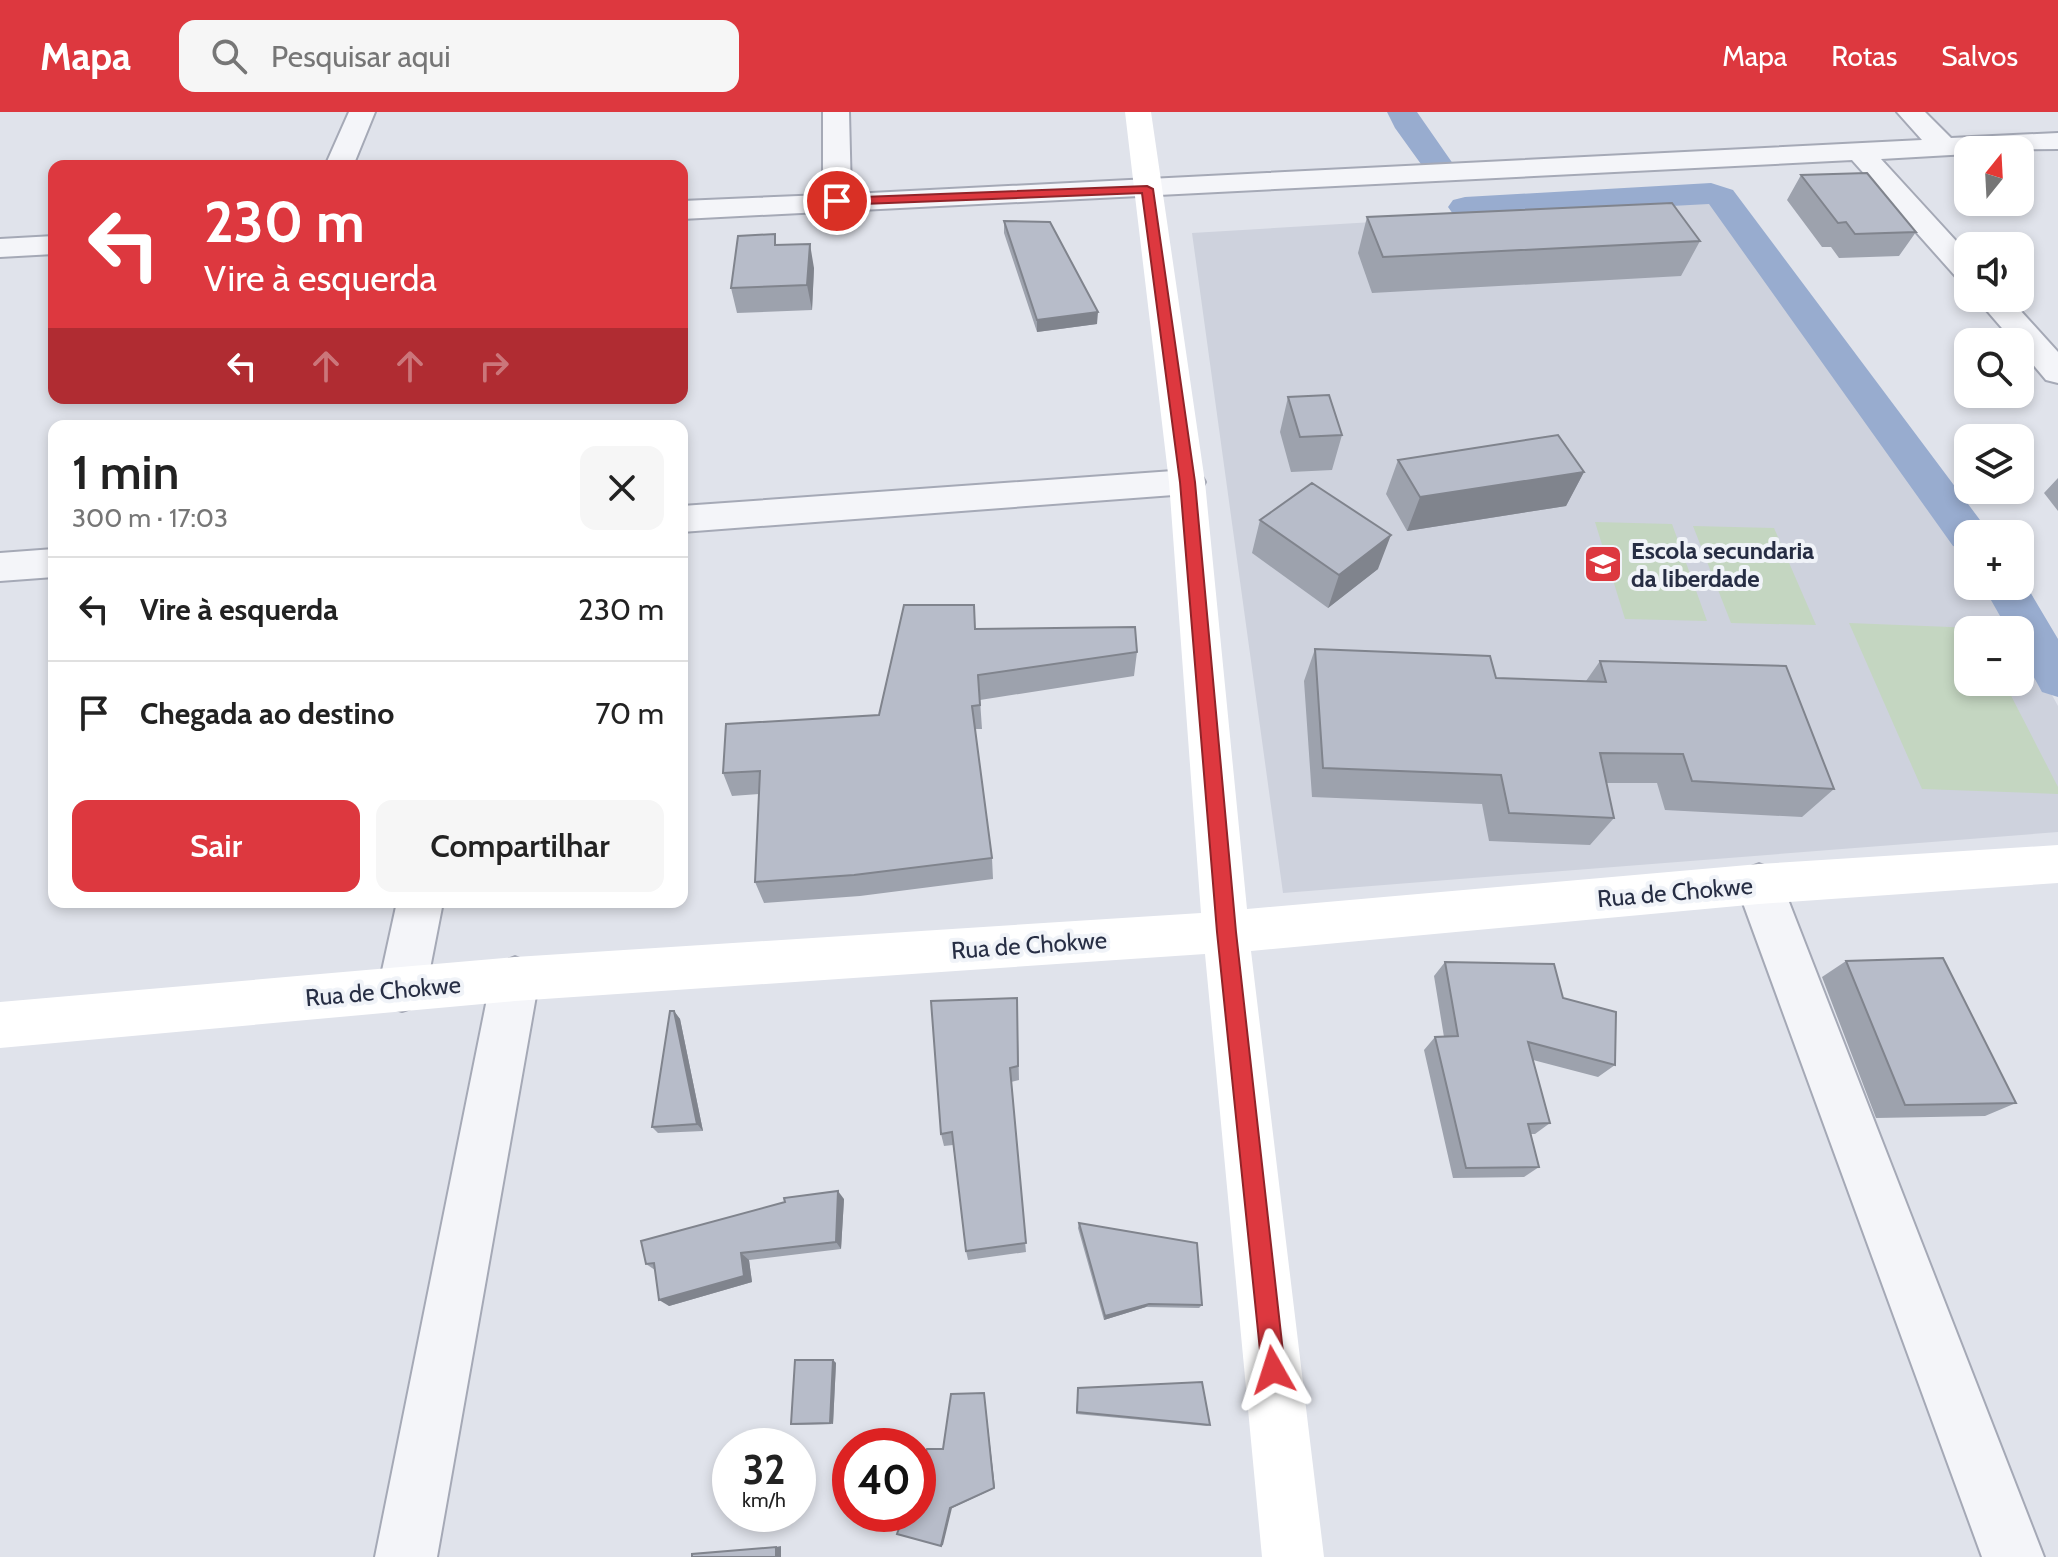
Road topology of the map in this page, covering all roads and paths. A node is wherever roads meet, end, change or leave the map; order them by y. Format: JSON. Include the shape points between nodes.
{"nodes":[{"id":1,"x":362,"y":112,"type":"edge"},
{"id":2,"x":836,"y":112,"type":"edge"},
{"id":3,"x":1138,"y":112,"type":"edge"},
{"id":4,"x":1910,"y":112,"type":"edge"},
{"id":5,"x":2058,"y":141,"type":"edge"},
{"id":6,"x":1944,"y":147,"type":"junction"},
{"id":7,"x":1860,"y":152,"type":"junction"},
{"id":8,"x":342,"y":160,"type":"edge"},
{"id":9,"x":1147,"y":189,"type":"junction"},
{"id":10,"x":837,"y":201,"type":"junction"},
{"id":11,"x":688,"y":210,"type":"edge"},
{"id":12,"x":48,"y":245,"type":"edge"},
{"id":13,"x":0,"y":248,"type":"edge"},
{"id":14,"x":1954,"y":256,"type":"edge"},
{"id":15,"x":2004,"y":312,"type":"edge"},
{"id":16,"x":2058,"y":372,"type":"edge"},
{"id":17,"x":1187,"y":482,"type":"junction"},
{"id":18,"x":688,"y":519,"type":"edge"},
{"id":19,"x":48,"y":563,"type":"edge"},
{"id":20,"x":0,"y":567,"type":"edge"},
{"id":21,"x":2057,"y":864,"type":"edge"},
{"id":22,"x":1759,"y":884,"type":"junction"},
{"id":23,"x":419,"y":908,"type":"edge"},
{"id":24,"x":1226,"y":932,"type":"junction"},
{"id":25,"x":515,"y":979,"type":"junction"},
{"id":26,"x":402,"y":989,"type":"junction"},
{"id":27,"x":0,"y":1025,"type":"edge"},
{"id":28,"x":406,"y":1557,"type":"edge"},
{"id":29,"x":1293,"y":1557,"type":"edge"},
{"id":30,"x":2013,"y":1557,"type":"edge"}],
"edges":[{"from":1,"to":8,"type":"street"},
{"from":2,"to":10,"type":"street"},
{"from":3,"to":9,"type":"street"},
{"from":4,"to":6,"type":"street"},
{"from":5,"to":6,"type":"street"},
{"from":6,"to":7,"type":"street"},
{"from":7,"to":9,"type":"street"},
{"from":7,"to":14,"type":"street"},
{"from":9,"to":10,"type":"street"},
{"from":9,"to":17,"type":"street"},
{"from":10,"to":11,"type":"street"},
{"from":12,"to":13,"type":"street"},
{"from":15,"to":16,"type":"street"},
{"from":17,"to":18,"type":"street"},
{"from":17,"to":24,"type":"street"},
{"from":19,"to":20,"type":"street"},
{"from":21,"to":22,"type":"street","name":"Rua de Chokwe"},
{"from":22,"to":24,"type":"street","name":"Rua de Chokwe"},
{"from":22,"to":30,"type":"street"},
{"from":23,"to":26,"type":"street"},
{"from":24,"to":25,"type":"street","name":"Rua de Chokwe"},
{"from":24,"to":29,"type":"street"},
{"from":25,"to":26,"type":"street","name":"Rua de Chokwe"},
{"from":25,"to":28,"type":"street"},
{"from":26,"to":27,"type":"street","name":"Rua de Chokwe"}]}
